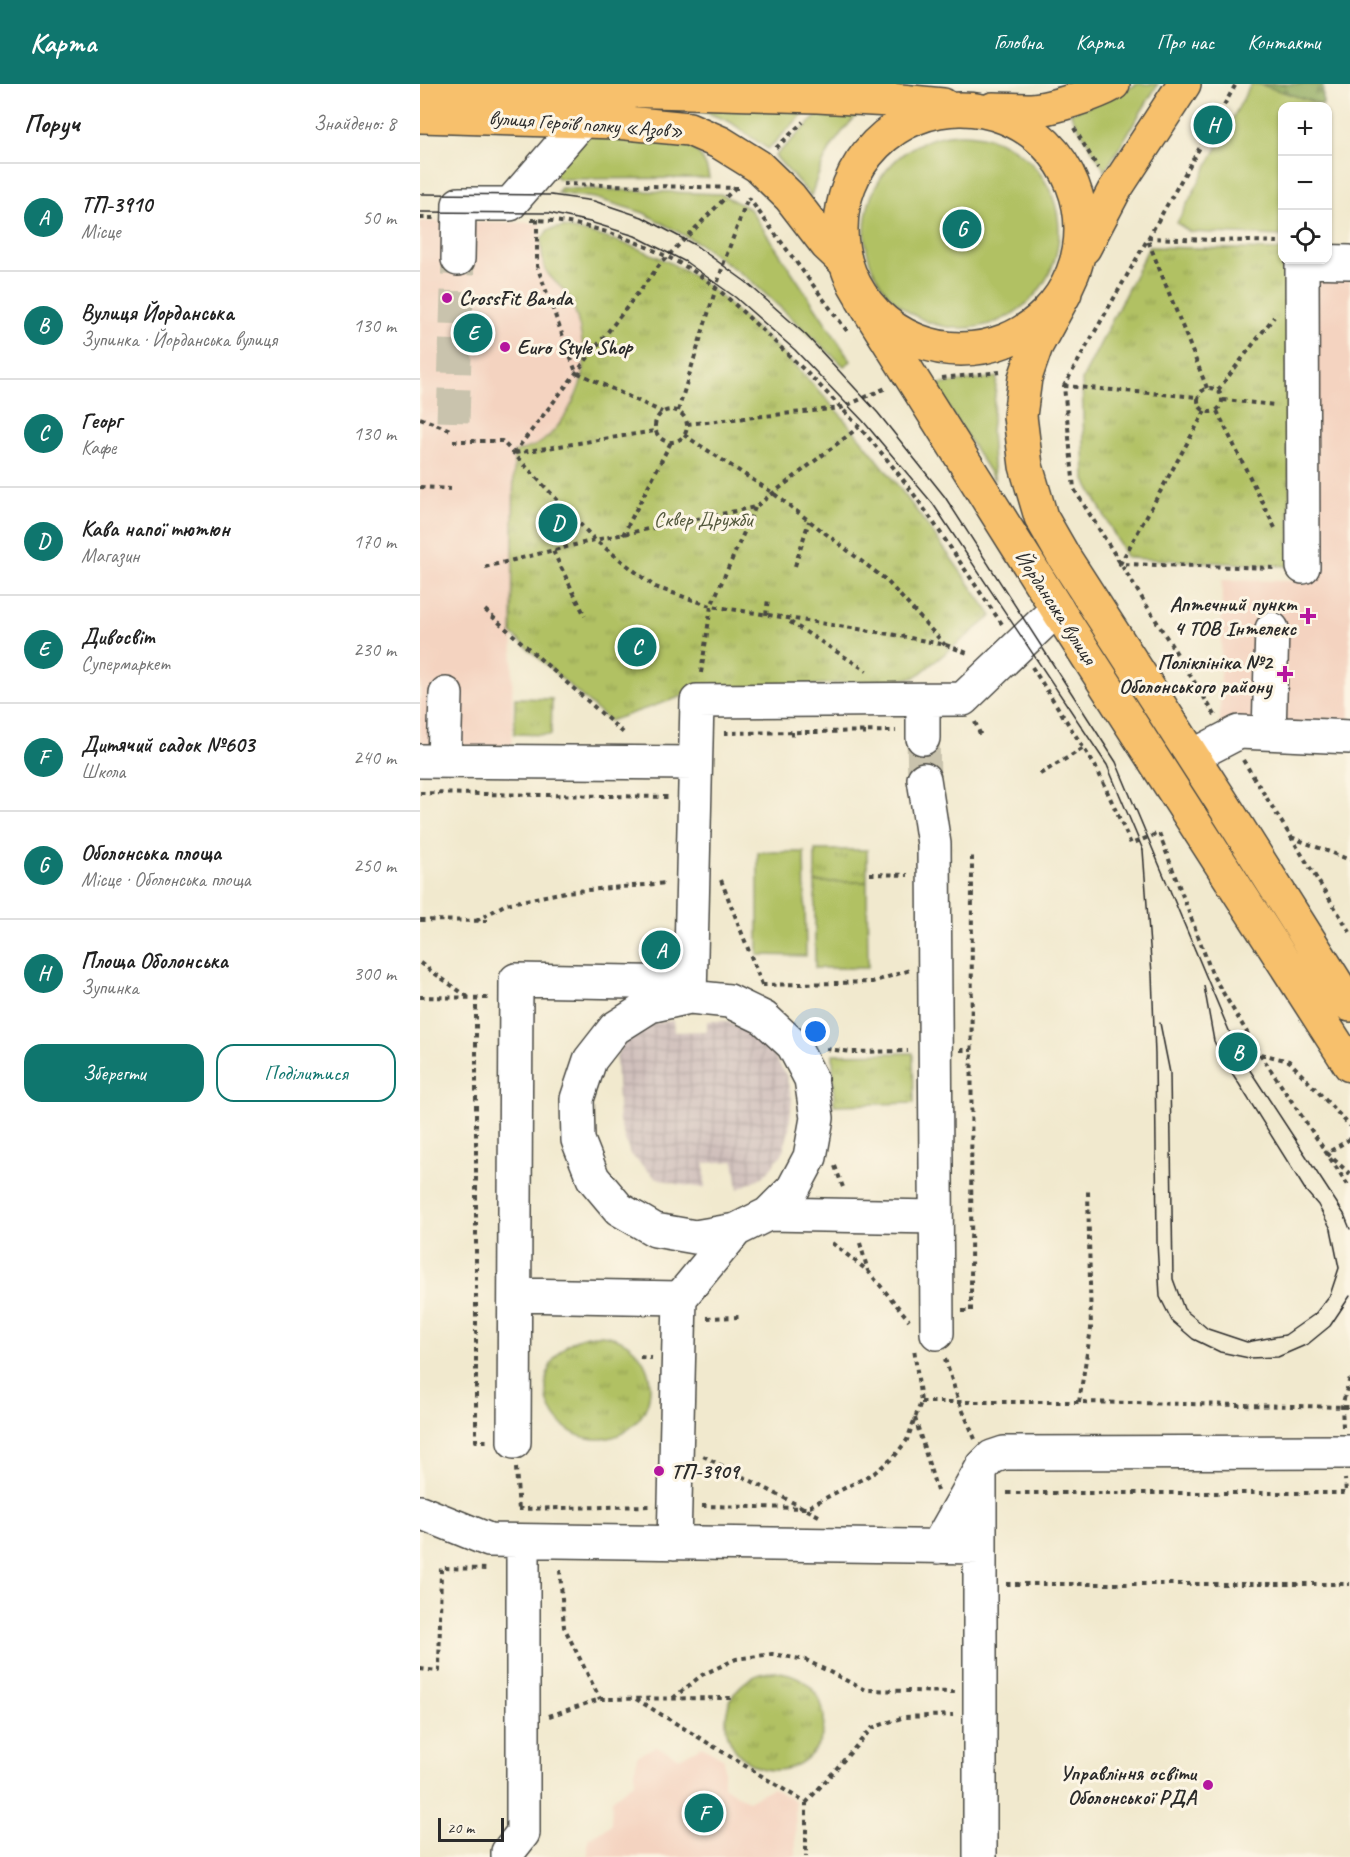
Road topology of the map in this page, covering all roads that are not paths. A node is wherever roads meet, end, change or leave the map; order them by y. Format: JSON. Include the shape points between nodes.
{"nodes":[{"id":1,"x":420,"y":84,"type":"edge"},
{"id":2,"x":1113,"y":84,"type":"edge"},
{"id":3,"x":1184,"y":84,"type":"edge"},
{"id":4,"x":496,"y":85,"type":"edge"},
{"id":5,"x":890,"y":92,"type":"edge"},
{"id":6,"x":970,"y":108,"type":"junction"},
{"id":7,"x":420,"y":116,"type":"edge"},
{"id":8,"x":583,"y":120,"type":"junction"},
{"id":9,"x":1080,"y":254,"type":"junction"},
{"id":10,"x":458,"y":259,"type":"tunnel mouth"},
{"id":11,"x":844,"y":261,"type":"junction"},
{"id":12,"x":1350,"y":262,"type":"edge"},
{"id":13,"x":1065,"y":293,"type":"junction"},
{"id":14,"x":862,"y":299,"type":"junction"},
{"id":15,"x":1294,"y":568,"type":"road end"},
{"id":16,"x":1057,"y":609,"type":"junction"},
{"id":17,"x":1272,"y":629,"type":"dead end"},
{"id":18,"x":446,"y":694,"type":"dead end"},
{"id":19,"x":923,"y":700,"type":"junction"},
{"id":20,"x":1269,"y":733,"type":"junction"},
{"id":21,"x":913,"y":734,"type":"tunnel mouth"},
{"id":22,"x":1350,"y":737,"type":"edge"},
{"id":23,"x":1193,"y":756,"type":"junction"},
{"id":24,"x":432,"y":761,"type":"edge"},
{"id":25,"x":695,"y":763,"type":"junction"},
{"id":26,"x":924,"y":779,"type":"tunnel mouth"},
{"id":27,"x":690,"y":990,"type":"junction"},
{"id":28,"x":1350,"y":1005,"type":"edge"},
{"id":29,"x":1350,"y":1065,"type":"edge"},
{"id":30,"x":768,"y":1214,"type":"junction"},
{"id":31,"x":936,"y":1217,"type":"junction"},
{"id":32,"x":736,"y":1230,"type":"junction"},
{"id":33,"x":515,"y":1295,"type":"junction"},
{"id":34,"x":680,"y":1298,"type":"junction"},
{"id":35,"x":921,"y":1333,"type":"road end"},
{"id":36,"x":514,"y":1442,"type":"road end"},
{"id":37,"x":1350,"y":1452,"type":"edge"},
{"id":38,"x":990,"y":1482,"type":"junction"},
{"id":39,"x":426,"y":1517,"type":"edge"},
{"id":40,"x":943,"y":1537,"type":"junction"},
{"id":41,"x":523,"y":1542,"type":"junction"},
{"id":42,"x":674,"y":1543,"type":"junction"},
{"id":43,"x":980,"y":1561,"type":"junction"},
{"id":44,"x":508,"y":1857,"type":"edge"},
{"id":45,"x":980,"y":1857,"type":"edge"}],
"edges":[{"from":1,"to":4,"type":"main road","name":"вулиця Героїв полку «Азов»"},
{"from":2,"to":6,"type":"main road","name":"вулиця Героїв полку «Азов»","via":[[1034,110]]},
{"from":3,"to":9,"type":"main road","via":[[1114,191]]},
{"from":4,"to":5,"type":"main road","name":"вулиця Героїв полку «Азов»","via":[[816,96]]},
{"from":5,"to":6,"type":"main road","name":"вулиця Героїв полку «Азов»"},
{"from":6,"to":9,"type":"main road","via":[[1016,121],[1048,144],[1071,177],[1082,215]]},
{"from":6,"to":11,"type":"main road","via":[[926,113],[892,129],[865,155],[847,188],[840,224]]},
{"from":7,"to":8,"type":"main road","name":"вулиця Героїв полку «Азов»"},
{"from":8,"to":10,"type":"lane","via":[[510,204],[459,204]]},
{"from":8,"to":11,"type":"main road","name":"вулиця Героїв полку «Азов»","via":[[689,129],[721,143],[758,166]]},
{"from":9,"to":13,"type":"main road"},
{"from":11,"to":14,"type":"main road"},
{"from":12,"to":15,"type":"lane","via":[[1302,261]]},
{"from":13,"to":14,"type":"main road","via":[[1038,322],[1004,342],[965,350],[926,345],[890,327]]},
{"from":13,"to":23,"type":"main road","name":"Йорданська вулиця","via":[[1035,346],[1025,378],[1020,417],[1026,466],[1041,517],[1064,557]]},
{"from":14,"to":16,"type":"main road","name":"Йорданська вулиця"},
{"from":16,"to":19,"type":"lane","via":[[963,699]]},
{"from":16,"to":29,"type":"main road","name":"Йорданська вулиця"},
{"from":17,"to":20,"type":"lane"},
{"from":18,"to":24,"type":"lane"},
{"from":19,"to":21,"type":"lane"},
{"from":19,"to":25,"type":"lane","via":[[697,701]]},
{"from":20,"to":22,"type":"lane"},
{"from":20,"to":23,"type":"lane","via":[[1239,732]]},
{"from":23,"to":28,"type":"main road","name":"Йорданська вулиця"},
{"from":24,"to":25,"type":"lane"},
{"from":25,"to":27,"type":"lane"},
{"from":26,"to":31,"type":"lane","via":[[934,844]]},
{"from":27,"to":30,"type":"lane","via":[[729,1001],[764,1018],[793,1045],[811,1079],[817,1118],[810,1157],[793,1189]]},
{"from":27,"to":32,"type":"lane","via":[[650,1006],[615,1028],[590,1060],[577,1099],[578,1140],[593,1178],[620,1209],[655,1230],[695,1237]]},
{"from":27,"to":33,"type":"lane","via":[[516,980]]},
{"from":30,"to":31,"type":"lane"},
{"from":30,"to":32,"type":"lane"},
{"from":31,"to":35,"type":"lane"},
{"from":32,"to":34,"type":"lane"},
{"from":33,"to":34,"type":"lane"},
{"from":33,"to":36,"type":"lane"},
{"from":34,"to":42,"type":"lane"},
{"from":37,"to":38,"type":"lane","via":[[1004,1454],[992,1457]]},
{"from":38,"to":40,"type":"lane"},
{"from":38,"to":43,"type":"lane"},
{"from":39,"to":41,"type":"lane","via":[[489,1540]]},
{"from":40,"to":42,"type":"lane"},
{"from":40,"to":43,"type":"lane"},
{"from":41,"to":42,"type":"lane"},
{"from":41,"to":44,"type":"lane","via":[[523,1833]]},
{"from":43,"to":45,"type":"lane"}]}
